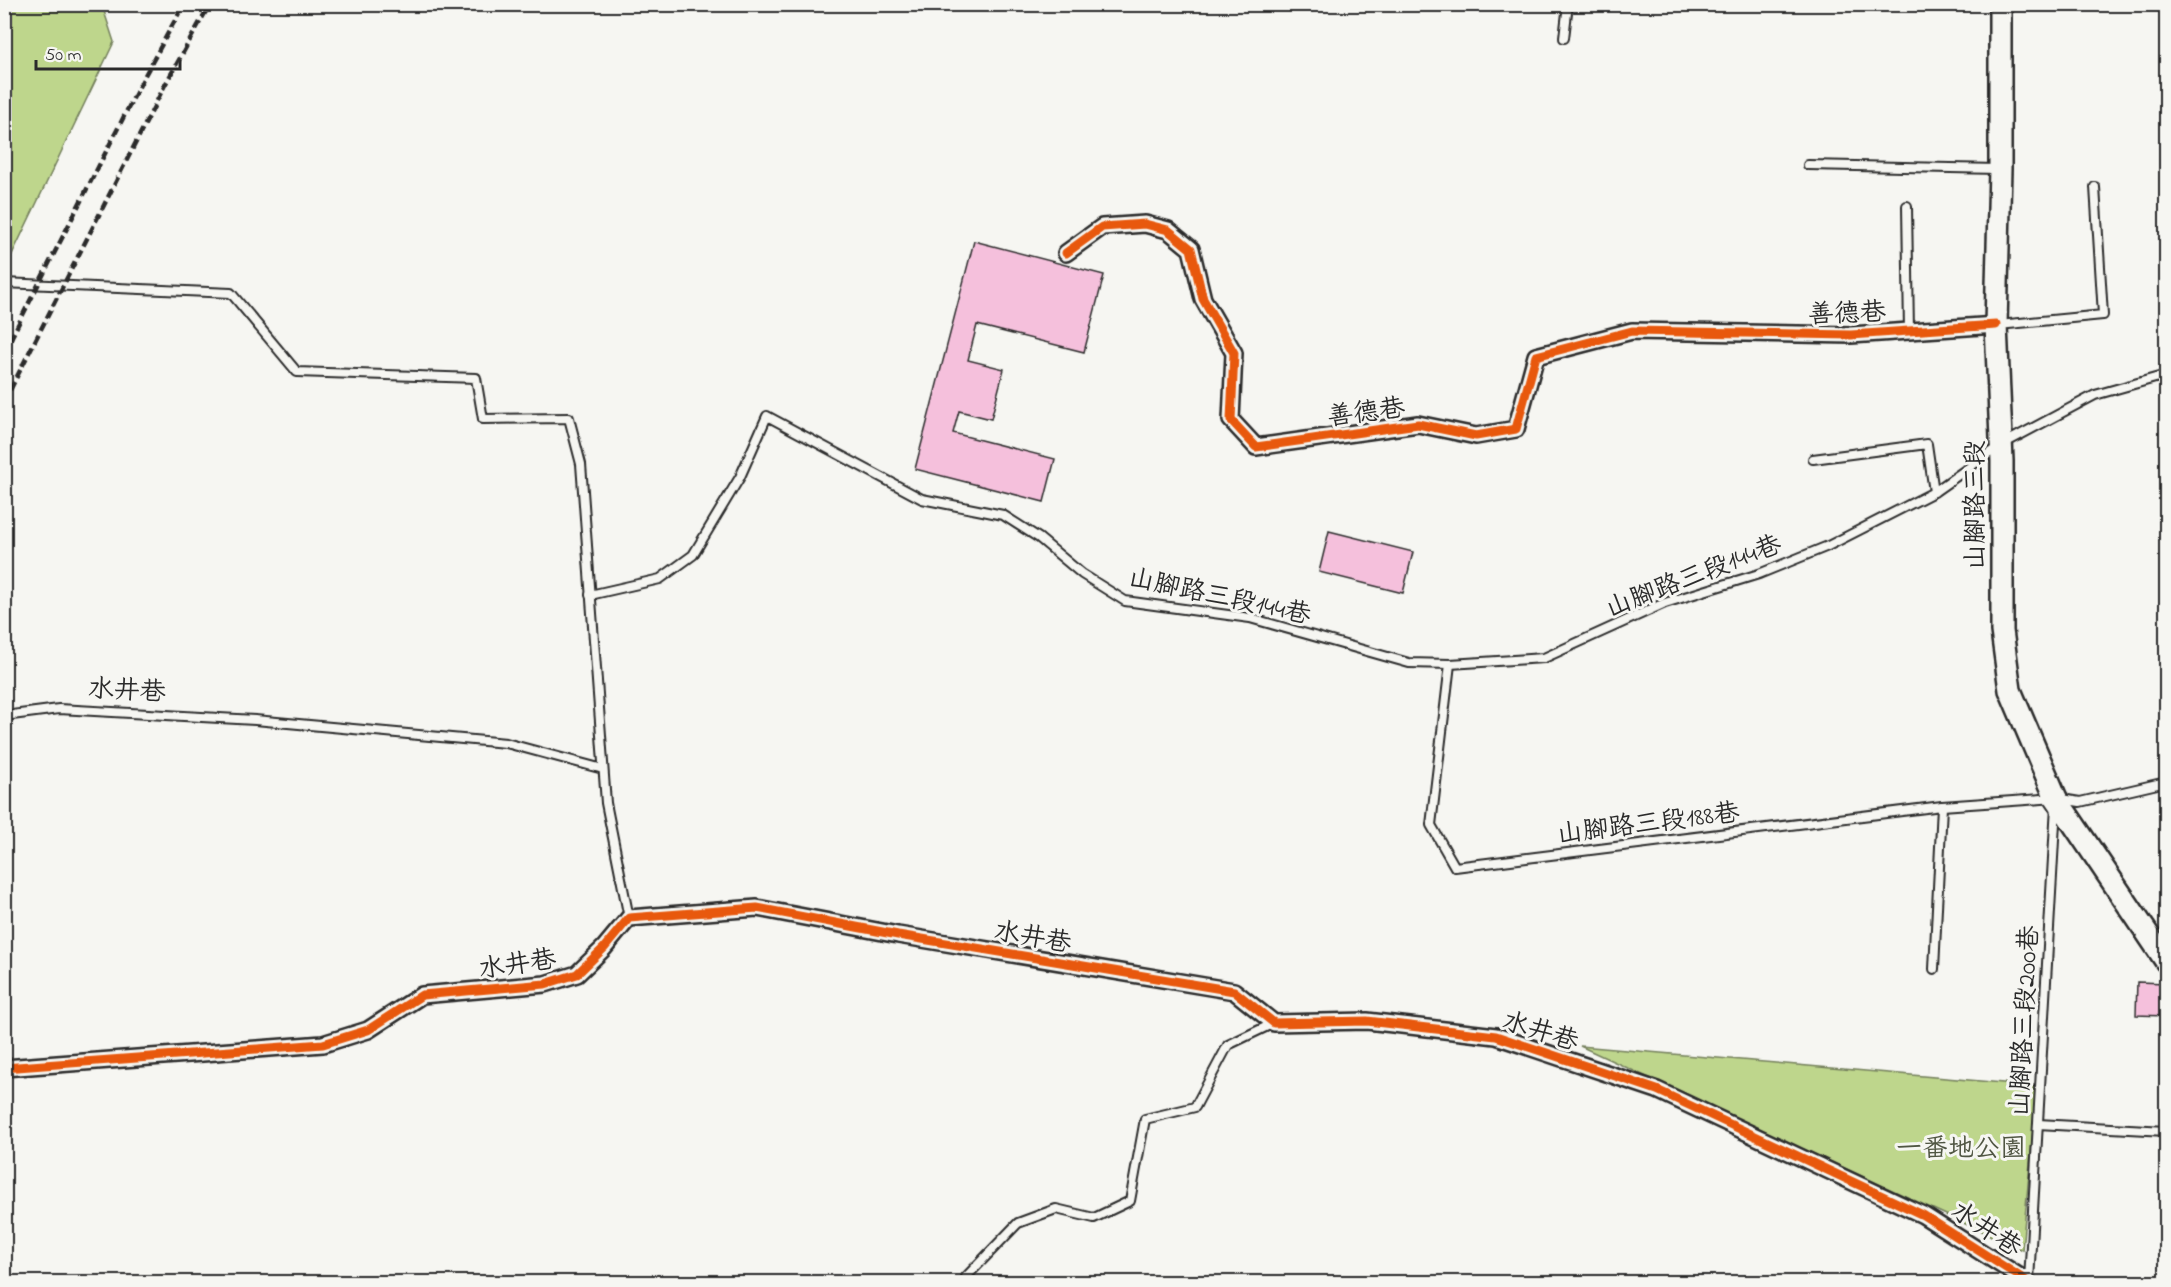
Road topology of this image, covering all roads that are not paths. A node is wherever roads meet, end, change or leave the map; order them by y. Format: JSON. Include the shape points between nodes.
{"nodes":[{"id":1,"x":1568,"y":4,"type":"edge"},
{"id":2,"x":2000,"y":4,"type":"edge"},
{"id":3,"x":1564,"y":38,"type":"dead end"},
{"id":4,"x":1808,"y":165,"type":"dead end"},
{"id":5,"x":2000,"y":169,"type":"junction"},
{"id":6,"x":2095,"y":187,"type":"dead end"},
{"id":7,"x":1907,"y":206,"type":"dead end"},
{"id":8,"x":1066,"y":253,"type":"dead end"},
{"id":9,"x":4,"y":282,"type":"edge"},
{"id":10,"x":1996,"y":325,"type":"junction"},
{"id":11,"x":1909,"y":331,"type":"junction"},
{"id":12,"x":2166,"y":375,"type":"edge"},
{"id":13,"x":2001,"y":445,"type":"junction"},
{"id":14,"x":1813,"y":459,"type":"dead end"},
{"id":15,"x":1934,"y":492,"type":"junction"},
{"id":16,"x":590,"y":595,"type":"junction"},
{"id":17,"x":1450,"y":664,"type":"junction"},
{"id":18,"x":4,"y":716,"type":"edge"},
{"id":19,"x":603,"y":769,"type":"junction"},
{"id":20,"x":2166,"y":782,"type":"edge"},
{"id":21,"x":2056,"y":798,"type":"junction"},
{"id":22,"x":1942,"y":806,"type":"junction"},
{"id":23,"x":629,"y":918,"type":"junction"},
{"id":24,"x":2166,"y":961,"type":"edge"},
{"id":25,"x":1934,"y":969,"type":"dead end"},
{"id":26,"x":1274,"y":1023,"type":"junction"},
{"id":27,"x":4,"y":1068,"type":"edge"},
{"id":28,"x":2038,"y":1124,"type":"junction"},
{"id":29,"x":2166,"y":1131,"type":"edge"},
{"id":30,"x":966,"y":1282,"type":"edge"},
{"id":31,"x":2028,"y":1282,"type":"edge"}],
"edges":[{"from":1,"to":3,"type":"lane"},
{"from":2,"to":5,"type":"main road","name":"山腳路三段"},
{"from":4,"to":5,"type":"lane"},
{"from":5,"to":10,"type":"main road","name":"山腳路三段"},
{"from":6,"to":10,"type":"lane","via":[[2103,315]]},
{"from":7,"to":11,"type":"lane"},
{"from":8,"to":11,"type":"street","name":"善德巷","via":[[1102,227],[1144,225],[1168,230],[1191,249],[1203,298],[1234,353],[1231,420],[1256,447],[1418,424],[1476,436],[1516,429],[1536,356],[1632,331],[1851,335]]},
{"from":9,"to":16,"type":"lane","via":[[231,293],[297,372],[477,378],[483,419],[569,418],[581,464]]},
{"from":10,"to":11,"type":"street","name":"善德巷"},
{"from":10,"to":13,"type":"main road","name":"山腳路三段"},
{"from":12,"to":13,"type":"lane","name":"山腳路三段144巷","via":[[2096,396]]},
{"from":13,"to":15,"type":"lane","name":"山腳路三段144巷"},
{"from":13,"to":21,"type":"main road","name":"山腳路三段","via":[[2002,631],[2010,690]]},
{"from":14,"to":15,"type":"lane","via":[[1928,444]]},
{"from":15,"to":17,"type":"lane","name":"山腳路三段144巷","via":[[1828,546],[1759,574],[1665,603],[1544,658]]},
{"from":16,"to":17,"type":"lane","name":"山腳路三段144巷","via":[[660,579],[693,555],[740,477],[767,416],[922,499],[1003,515],[1125,601],[1250,618],[1409,663]]},
{"from":16,"to":19,"type":"lane"},
{"from":17,"to":22,"type":"lane","name":"山腳路三段188巷","via":[[1431,825],[1455,867]]},
{"from":18,"to":19,"type":"lane","name":"水井巷","via":[[60,709],[255,720],[506,743]]},
{"from":19,"to":23,"type":"lane"},
{"from":20,"to":21,"type":"lane","name":"山腳路三段188巷","via":[[2080,802]]},
{"from":21,"to":22,"type":"lane","name":"山腳路三段188巷"},
{"from":21,"to":24,"type":"main road","name":"山腳路三段"},
{"from":21,"to":28,"type":"lane","name":"山腳路三段200巷"},
{"from":22,"to":25,"type":"lane"},
{"from":23,"to":26,"type":"street","name":"水井巷","via":[[757,908],[1234,991]]},
{"from":23,"to":27,"type":"street","name":"水井巷","via":[[577,974],[545,984],[422,995],[368,1030],[323,1044]]},
{"from":26,"to":30,"type":"lane","name":"水井巷","via":[[1228,1045],[1195,1107],[1145,1119],[1130,1201],[1094,1218],[1056,1209],[1018,1223],[966,1277]]},
{"from":26,"to":31,"type":"street","name":"水井巷","via":[[1367,1021],[1496,1036],[1657,1090],[1923,1215]]},
{"from":28,"to":29,"type":"lane"},
{"from":28,"to":31,"type":"lane","name":"山腳路三段200巷"}]}
